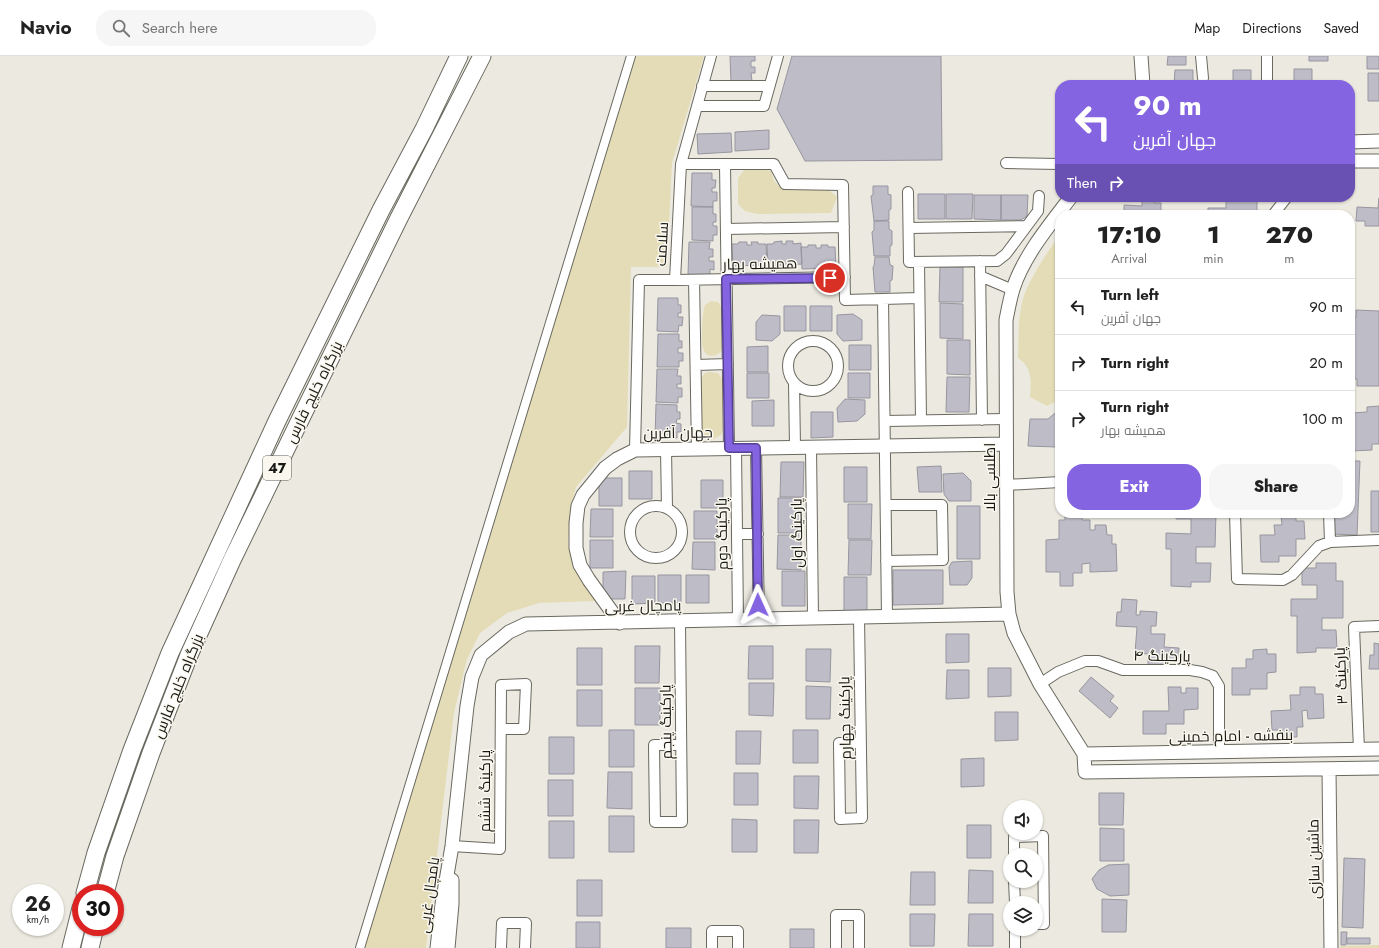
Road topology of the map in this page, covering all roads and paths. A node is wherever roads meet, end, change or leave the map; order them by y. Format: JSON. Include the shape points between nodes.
{"nodes":[{"id":1,"x":459,"y":56,"type":"edge"},
{"id":2,"x":482,"y":56,"type":"edge"},
{"id":3,"x":631,"y":56,"type":"edge"},
{"id":4,"x":711,"y":56,"type":"edge"},
{"id":5,"x":778,"y":56,"type":"edge"},
{"id":6,"x":1141,"y":56,"type":"edge"},
{"id":7,"x":1202,"y":56,"type":"edge"},
{"id":8,"x":1267,"y":56,"type":"edge"},
{"id":9,"x":1203,"y":78,"type":"dead end"},
{"id":10,"x":1143,"y":80,"type":"edge"},
{"id":11,"x":1267,"y":80,"type":"edge"},
{"id":12,"x":702,"y":86,"type":"junction"},
{"id":13,"x":769,"y":86,"type":"junction"},
{"id":14,"x":697,"y":106,"type":"junction"},
{"id":15,"x":1379,"y":141,"type":"edge"},
{"id":16,"x":1355,"y":142,"type":"edge"},
{"id":17,"x":1355,"y":161,"type":"edge"},
{"id":18,"x":1379,"y":161,"type":"edge"},
{"id":19,"x":1006,"y":163,"type":"dead end"},
{"id":20,"x":681,"y":164,"type":"junction"},
{"id":21,"x":725,"y":164,"type":"junction"},
{"id":22,"x":1055,"y":164,"type":"edge"},
{"id":23,"x":908,"y":192,"type":"dead end"},
{"id":24,"x":1039,"y":196,"type":"dead end"},
{"id":25,"x":1283,"y":202,"type":"edge"},
{"id":26,"x":1277,"y":210,"type":"edge"},
{"id":27,"x":1055,"y":217,"type":"edge"},
{"id":28,"x":1026,"y":226,"type":"junction"},
{"id":29,"x":844,"y":227,"type":"junction"},
{"id":30,"x":909,"y":228,"type":"junction"},
{"id":31,"x":726,"y":229,"type":"junction"},
{"id":32,"x":980,"y":261,"type":"junction"},
{"id":33,"x":919,"y":262,"type":"junction"},
{"id":34,"x":980,"y":276,"type":"junction"},
{"id":35,"x":845,"y":277,"type":"junction"},
{"id":36,"x":726,"y":279,"type":"junction"},
{"id":37,"x":675,"y":280,"type":"junction"},
{"id":38,"x":694,"y":280,"type":"junction"},
{"id":39,"x":1013,"y":290,"type":"junction"},
{"id":40,"x":919,"y":298,"type":"junction"},
{"id":41,"x":883,"y":299,"type":"junction"},
{"id":42,"x":728,"y":364,"type":"junction"},
{"id":43,"x":696,"y":365,"type":"junction"},
{"id":44,"x":794,"y":383,"type":"junction"},
{"id":45,"x":1006,"y":419,"type":"junction"},
{"id":46,"x":921,"y":420,"type":"junction"},
{"id":47,"x":982,"y":420,"type":"junction"},
{"id":48,"x":885,"y":421,"type":"junction"},
{"id":49,"x":1006,"y":444,"type":"junction"},
{"id":50,"x":885,"y":446,"type":"junction"},
{"id":51,"x":794,"y":447,"type":"junction"},
{"id":52,"x":811,"y":447,"type":"junction"},
{"id":53,"x":732,"y":448,"type":"junction"},
{"id":54,"x":756,"y":448,"type":"junction"},
{"id":55,"x":666,"y":449,"type":"junction"},
{"id":56,"x":697,"y":449,"type":"junction"},
{"id":57,"x":635,"y":450,"type":"junction"},
{"id":58,"x":1055,"y":482,"type":"edge"},
{"id":59,"x":1006,"y":485,"type":"junction"},
{"id":60,"x":886,"y":505,"type":"junction"},
{"id":61,"x":666,"y":508,"type":"junction"},
{"id":62,"x":1235,"y":518,"type":"edge"},
{"id":63,"x":1329,"y":518,"type":"edge"},
{"id":64,"x":737,"y":534,"type":"junction"},
{"id":65,"x":758,"y":534,"type":"junction"},
{"id":66,"x":1379,"y":540,"type":"edge"},
{"id":67,"x":1330,"y":542,"type":"junction"},
{"id":68,"x":886,"y":561,"type":"junction"},
{"id":69,"x":1009,"y":614,"type":"junction"},
{"id":70,"x":887,"y":617,"type":"junction"},
{"id":71,"x":859,"y":618,"type":"junction"},
{"id":72,"x":813,"y":619,"type":"junction"},
{"id":73,"x":738,"y":620,"type":"junction"},
{"id":74,"x":759,"y":620,"type":"junction"},
{"id":75,"x":680,"y":621,"type":"junction"},
{"id":76,"x":620,"y":623,"type":"junction"},
{"id":77,"x":1379,"y":626,"type":"edge"},
{"id":78,"x":1040,"y":684,"type":"junction"},
{"id":79,"x":501,"y":729,"type":"junction"},
{"id":80,"x":861,"y":743,"type":"junction"},
{"id":81,"x":681,"y":745,"type":"junction"},
{"id":82,"x":1379,"y":749,"type":"edge"},
{"id":83,"x":1359,"y":750,"type":"junction"},
{"id":84,"x":1219,"y":752,"type":"junction"},
{"id":85,"x":1084,"y":754,"type":"junction"},
{"id":86,"x":1379,"y":768,"type":"edge"},
{"id":87,"x":1329,"y":769,"type":"junction"},
{"id":88,"x":452,"y":846,"type":"junction"},
{"id":89,"x":1014,"y":848,"type":"edge"},
{"id":90,"x":87,"y":884,"type":"edge"},
{"id":91,"x":107,"y":884,"type":"edge"},
{"id":92,"x":1043,"y":924,"type":"edge"},
{"id":93,"x":74,"y":936,"type":"edge"},
{"id":94,"x":93,"y":936,"type":"edge"},
{"id":95,"x":1015,"y":936,"type":"edge"},
{"id":96,"x":71,"y":948,"type":"edge"},
{"id":97,"x":90,"y":948,"type":"edge"},
{"id":98,"x":360,"y":948,"type":"edge"},
{"id":99,"x":437,"y":948,"type":"edge"},
{"id":100,"x":448,"y":948,"type":"edge"},
{"id":101,"x":501,"y":948,"type":"edge"},
{"id":102,"x":526,"y":948,"type":"edge"},
{"id":103,"x":712,"y":948,"type":"edge"},
{"id":104,"x":738,"y":948,"type":"edge"},
{"id":105,"x":836,"y":948,"type":"edge"},
{"id":106,"x":860,"y":948,"type":"edge"},
{"id":107,"x":1015,"y":948,"type":"edge"},
{"id":108,"x":1332,"y":948,"type":"edge"}],
"edges":[{"from":1,"to":90,"type":"highway","name":"بزرگراه خلیج فارس","number":"47","via":[[277,421],[170,653],[132,750]]},
{"from":2,"to":91,"type":"highway","name":"بزرگراه خلیج فارس","number":"47","via":[[232,560],[148,761]]},
{"from":3,"to":98,"type":"street"},
{"from":4,"to":12,"type":"street","name":"سلامت"},
{"from":5,"to":13,"type":"street"},
{"from":6,"to":10,"type":"street"},
{"from":7,"to":9,"type":"street"},
{"from":8,"to":11,"type":"street"},
{"from":12,"to":13,"type":"street"},
{"from":12,"to":14,"type":"street","name":"سلامت"},
{"from":13,"to":14,"type":"street","via":[[764,106]]},
{"from":14,"to":20,"type":"street","name":"سلامت"},
{"from":15,"to":16,"type":"street"},
{"from":17,"to":18,"type":"street"},
{"from":19,"to":22,"type":"street"},
{"from":20,"to":21,"type":"street"},
{"from":20,"to":37,"type":"street","name":"سلامت"},
{"from":21,"to":29,"type":"street","via":[[774,164],[785,184],[843,185]]},
{"from":21,"to":31,"type":"street","name":"پارکینگ دوم"},
{"from":23,"to":30,"type":"street"},
{"from":24,"to":28,"type":"street","via":[[1038,211]]},
{"from":25,"to":26,"type":"street"},
{"from":27,"to":39,"type":"street","name":"اطلسی بالا","via":[[1021,269]]},
{"from":28,"to":30,"type":"street"},
{"from":28,"to":32,"type":"street","via":[[1006,254],[996,261]]},
{"from":29,"to":31,"type":"street"},
{"from":29,"to":35,"type":"street"},
{"from":30,"to":33,"type":"street","via":[[909,262]]},
{"from":31,"to":36,"type":"street","name":"پارکینگ دوم"},
{"from":32,"to":33,"type":"street"},
{"from":32,"to":34,"type":"street"},
{"from":33,"to":40,"type":"street"},
{"from":34,"to":39,"type":"street"},
{"from":34,"to":47,"type":"street"},
{"from":35,"to":36,"type":"street","name":"همیشه بهار"},
{"from":35,"to":41,"type":"street","via":[[845,300]]},
{"from":36,"to":38,"type":"street","name":"همیشه بهار"},
{"from":36,"to":42,"type":"street","name":"پارکینگ دوم"},
{"from":37,"to":38,"type":"street","name":"همیشه بهار"},
{"from":37,"to":57,"type":"street","name":"سلامت","via":[[639,280]]},
{"from":38,"to":43,"type":"street"},
{"from":39,"to":45,"type":"street","name":"اطلسی بالا","via":[[1006,320]]},
{"from":40,"to":41,"type":"street"},
{"from":40,"to":46,"type":"street"},
{"from":41,"to":48,"type":"street"},
{"from":42,"to":43,"type":"street"},
{"from":42,"to":53,"type":"street","name":"پارکینگ دوم"},
{"from":43,"to":56,"type":"street"},
{"from":44,"to":44,"type":"street","via":[[808,391],[824,389],[831,384],[838,369],[834,353],[829,347],[813,341],[805,342],[792,352],[788,368]]},
{"from":44,"to":51,"type":"street"},
{"from":45,"to":47,"type":"street"},
{"from":45,"to":49,"type":"street","name":"اطلسی بالا"},
{"from":46,"to":47,"type":"street"},
{"from":46,"to":48,"type":"street"},
{"from":48,"to":50,"type":"street"},
{"from":49,"to":50,"type":"street","name":"جهان آفرین"},
{"from":49,"to":59,"type":"street","name":"اطلسی بالا"},
{"from":50,"to":52,"type":"street","name":"جهان آفرین"},
{"from":50,"to":60,"type":"street"},
{"from":51,"to":52,"type":"street","name":"جهان آفرین"},
{"from":51,"to":54,"type":"street","name":"جهان آفرین"},
{"from":52,"to":72,"type":"street","name":"پارکینگ اول"},
{"from":53,"to":54,"type":"street","name":"جهان آفرین"},
{"from":53,"to":56,"type":"street","name":"جهان آفرین"},
{"from":53,"to":64,"type":"street","name":"پارکینگ دوم"},
{"from":54,"to":65,"type":"street"},
{"from":55,"to":56,"type":"street","name":"جهان آفرین"},
{"from":55,"to":57,"type":"street","name":"جهان آفرین"},
{"from":55,"to":61,"type":"street"},
{"from":57,"to":76,"type":"street","name":"جهان آفرین","via":[[605,468],[583,495],[578,506],[576,523],[576,548],[580,565]]},
{"from":58,"to":59,"type":"street"},
{"from":59,"to":69,"type":"street","name":"اطلسی بالا"},
{"from":60,"to":68,"type":"street"},
{"from":60,"to":68,"type":"street","via":[[942,505],[943,544],[943,560]]},
{"from":61,"to":61,"type":"street","via":[[650,506],[642,509],[631,521],[629,529],[632,546],[644,557],[652,559],[669,556],[680,543],[682,527],[679,519]]},
{"from":62,"to":67,"type":"street","via":[[1237,579],[1283,580],[1292,575],[1319,546]]},
{"from":63,"to":67,"type":"street"},
{"from":64,"to":65,"type":"street"},
{"from":64,"to":73,"type":"street","name":"پارکینگ دوم"},
{"from":65,"to":74,"type":"street"},
{"from":66,"to":67,"type":"street"},
{"from":68,"to":70,"type":"street"},
{"from":69,"to":70,"type":"street","name":"پامچال غربی"},
{"from":69,"to":78,"type":"street","name":"اطلسی بالا","via":[[1014,633]]},
{"from":70,"to":71,"type":"street","name":"پامچال غربی"},
{"from":71,"to":72,"type":"street","name":"پامچال غربی"},
{"from":71,"to":80,"type":"street","name":"پارکینگ چهارم"},
{"from":72,"to":74,"type":"street","name":"پامچال غربی"},
{"from":73,"to":74,"type":"street","name":"پامچال غربی"},
{"from":73,"to":75,"type":"street","name":"پامچال غربی"},
{"from":75,"to":76,"type":"street","name":"پامچال غربی"},
{"from":75,"to":81,"type":"street","name":"پارکینگ پنجم"},
{"from":76,"to":88,"type":"street","name":"پامچال غربی","via":[[526,624],[509,632],[481,655],[472,677],[467,706]]},
{"from":77,"to":83,"type":"street","name":"پارکینگ ۳","via":[[1354,627]]},
{"from":78,"to":84,"type":"street","name":"پارکینگ ۴","via":[[1058,672],[1085,661],[1098,662],[1123,670],[1190,670],[1213,676],[1219,686]]},
{"from":78,"to":85,"type":"street","name":"اطلسی بالا"},
{"from":79,"to":79,"type":"street","name":"پارکینگ ششم","via":[[501,685],[526,684],[524,729]]},
{"from":79,"to":88,"type":"street","name":"پارکینگ ششم","via":[[500,848]]},
{"from":80,"to":80,"type":"street","name":"پارکینگ چهارم","via":[[862,818],[840,819],[839,743]]},
{"from":81,"to":81,"type":"street","name":"پارکینگ پنجم","via":[[654,745],[655,822],[682,822]]},
{"from":82,"to":83,"type":"street","name":"بنفشه - امام خمینی"},
{"from":83,"to":84,"type":"street","name":"بنفشه - امام خمینی"},
{"from":84,"to":85,"type":"street","name":"بنفشه - امام خمینی"},
{"from":85,"to":87,"type":"street","via":[[1085,772]]},
{"from":86,"to":87,"type":"street"},
{"from":87,"to":108,"type":"street","name":"ماشین سازی"},
{"from":88,"to":99,"type":"street","name":"پامچال غربی"},
{"from":88,"to":100,"type":"street","name":"پامچال غربی","via":[[452,904]]},
{"from":89,"to":92,"type":"street","via":[[1014,837],[1043,836]]},
{"from":93,"to":96,"type":"highway"},
{"from":94,"to":97,"type":"highway"},
{"from":95,"to":107,"type":"street"},
{"from":101,"to":102,"type":"street","via":[[502,923],[526,923]]},
{"from":103,"to":104,"type":"street","via":[[712,931],[738,931]]},
{"from":105,"to":106,"type":"street","via":[[836,915],[859,915]]}]}
